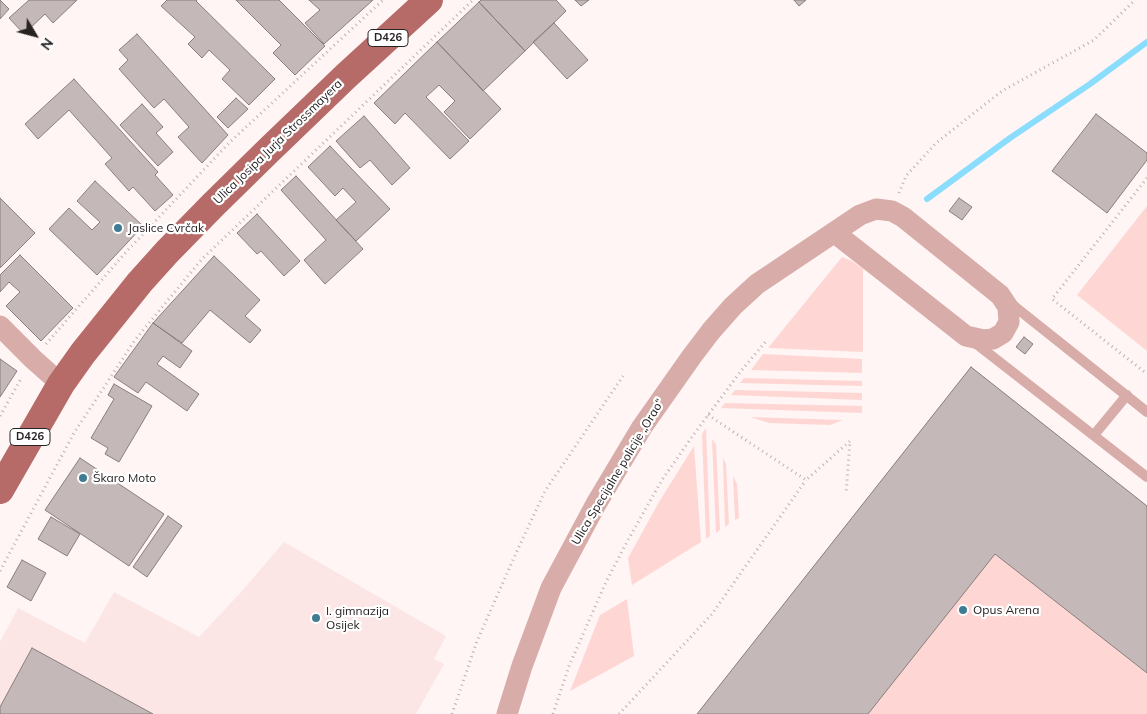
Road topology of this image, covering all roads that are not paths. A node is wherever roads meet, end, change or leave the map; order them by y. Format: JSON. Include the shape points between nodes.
{"nodes":[{"id":1,"x":429,"y":0,"type":"edge"},
{"id":2,"x":835,"y":233,"type":"junction"},
{"id":3,"x":1000,"y":295,"type":"junction"},
{"id":4,"x":0,"y":326,"type":"edge"},
{"id":5,"x":966,"y":336,"type":"junction"},
{"id":6,"x":60,"y":384,"type":"junction"},
{"id":7,"x":1127,"y":396,"type":"junction"},
{"id":8,"x":1147,"y":412,"type":"edge"},
{"id":9,"x":1094,"y":435,"type":"junction"},
{"id":10,"x":1147,"y":477,"type":"edge"},
{"id":11,"x":0,"y":490,"type":"edge"},
{"id":12,"x":507,"y":714,"type":"edge"}],
"edges":[{"from":1,"to":6,"type":"main road","name":"Ulica Josipa Jurja Strossmayera","number":"D426","via":[[213,205],[140,282]]},
{"from":2,"to":3,"type":"street","name":"Ulica Specijalne policije „Orao“","via":[[860,215],[876,210],[892,211]]},
{"from":2,"to":5,"type":"street"},
{"from":2,"to":12,"type":"street","name":"Ulica Specijalne policije „Orao“","via":[[757,284],[733,306],[692,356],[642,427],[551,588]]},
{"from":3,"to":5,"type":"street","via":[[1008,307],[1008,322],[1003,333],[984,340]]},
{"from":3,"to":7,"type":"lane"},
{"from":4,"to":6,"type":"street"},
{"from":5,"to":9,"type":"lane"},
{"from":6,"to":11,"type":"main road","name":"Ulica Josipa Jurja Strossmayera","number":"D426"},
{"from":7,"to":8,"type":"lane"},
{"from":7,"to":9,"type":"lane"},
{"from":9,"to":10,"type":"lane"}]}
